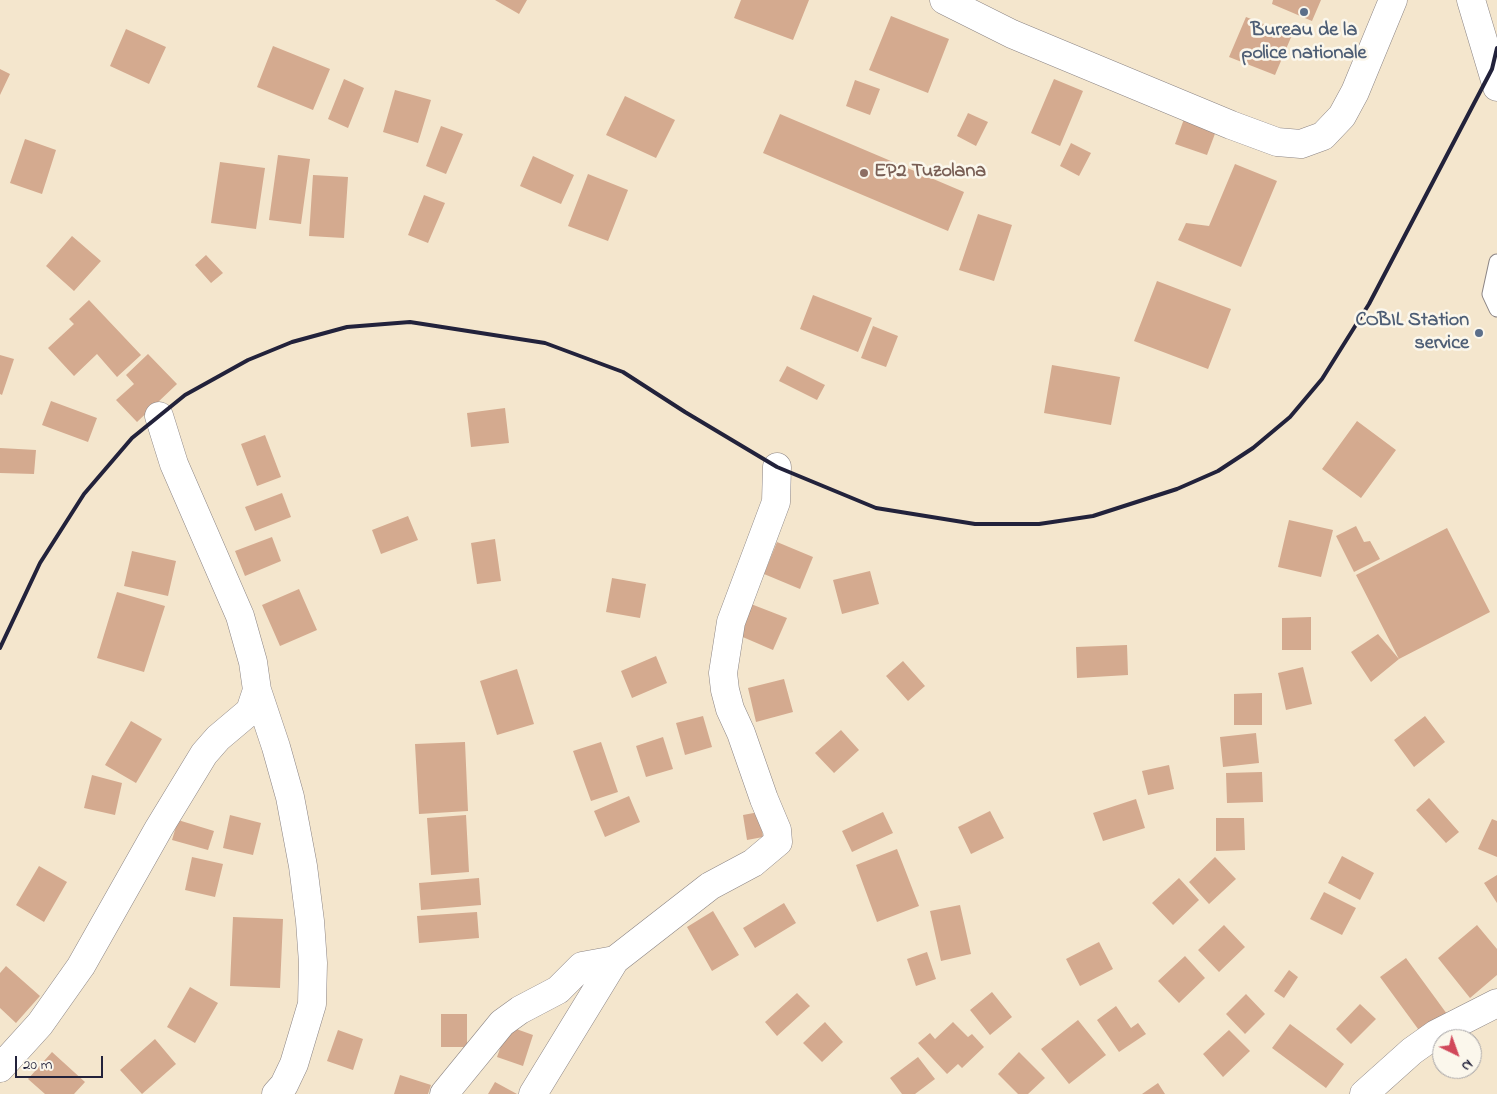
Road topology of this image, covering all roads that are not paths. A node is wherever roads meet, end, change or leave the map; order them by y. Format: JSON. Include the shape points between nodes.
{"nodes":[{"id":1,"x":944,"y":0,"type":"edge"},
{"id":2,"x":1393,"y":0,"type":"edge"},
{"id":3,"x":1472,"y":0,"type":"edge"},
{"id":4,"x":1497,"y":87,"type":"edge"},
{"id":5,"x":1497,"y":262,"type":"edge"},
{"id":6,"x":1497,"y":309,"type":"edge"},
{"id":7,"x":159,"y":416,"type":"dead end"},
{"id":8,"x":777,"y":467,"type":"dead end"},
{"id":9,"x":257,"y":690,"type":"junction"},
{"id":10,"x":615,"y":960,"type":"junction"},
{"id":11,"x":1497,"y":1003,"type":"edge"},
{"id":12,"x":0,"y":1068,"type":"edge"},
{"id":13,"x":276,"y":1094,"type":"edge"},
{"id":14,"x":444,"y":1094,"type":"edge"},
{"id":15,"x":533,"y":1094,"type":"edge"},
{"id":16,"x":1364,"y":1094,"type":"edge"}],
"edges":[{"from":1,"to":2,"type":"main road","via":[[1012,34],[1231,125],[1277,142],[1301,144],[1323,136],[1342,116]]},
{"from":3,"to":4,"type":"main road"},
{"from":5,"to":6,"type":"lane","via":[[1490,294]]},
{"from":7,"to":9,"type":"main road","via":[[174,464],[240,616]]},
{"from":8,"to":10,"type":"main road","via":[[776,502],[731,622],[723,672],[730,710],[777,830],[778,842],[753,863],[710,886]]},
{"from":9,"to":12,"type":"main road","via":[[250,710],[204,754],[81,966],[40,1024]]},
{"from":9,"to":13,"type":"main road","via":[[290,797],[303,866],[314,963],[312,1004],[294,1064]]},
{"from":10,"to":14,"type":"main road","via":[[582,966],[558,990],[502,1022]]},
{"from":10,"to":15,"type":"main road"},
{"from":11,"to":16,"type":"main road","via":[[1436,1034]]}]}
